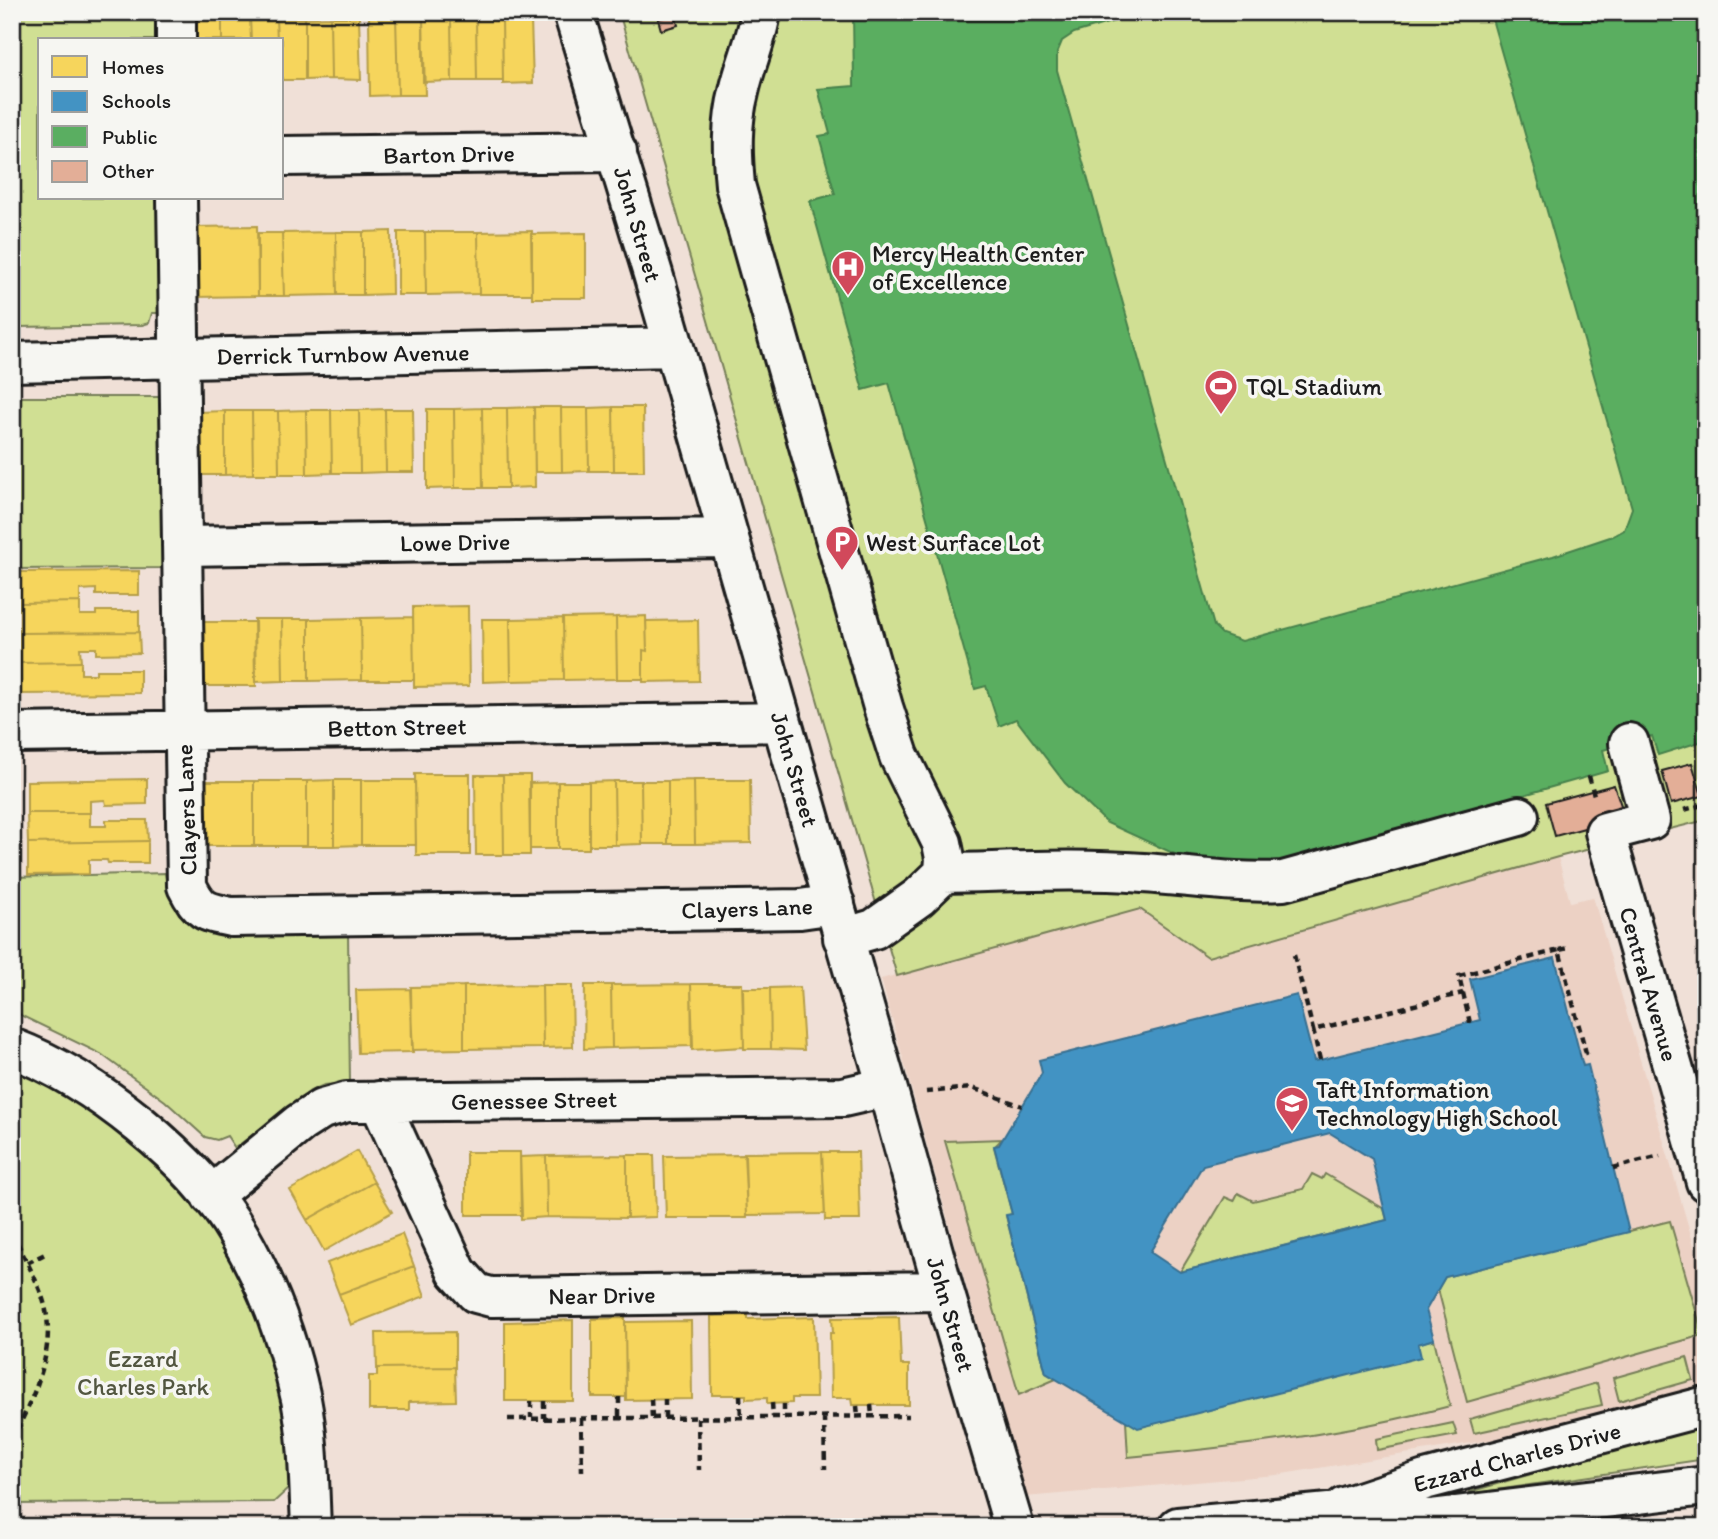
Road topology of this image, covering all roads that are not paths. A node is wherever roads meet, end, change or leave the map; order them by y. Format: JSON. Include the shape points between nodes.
{"nodes":[{"id":1,"x":176,"y":12,"type":"edge"},
{"id":2,"x":573,"y":12,"type":"edge"},
{"id":3,"x":761,"y":12,"type":"edge"},
{"id":4,"x":176,"y":38,"type":"edge"},
{"id":5,"x":617,"y":152,"type":"junction"},
{"id":6,"x":284,"y":156,"type":"edge"},
{"id":7,"x":177,"y":200,"type":"edge"},
{"id":8,"x":674,"y":347,"type":"junction"},
{"id":9,"x":179,"y":358,"type":"junction"},
{"id":10,"x":12,"y":362,"type":"edge"},
{"id":11,"x":728,"y":538,"type":"junction"},
{"id":12,"x":182,"y":546,"type":"junction"},
{"id":13,"x":782,"y":722,"type":"junction"},
{"id":14,"x":184,"y":729,"type":"junction"},
{"id":15,"x":12,"y":733,"type":"edge"},
{"id":16,"x":1629,"y":743,"type":"dead end"},
{"id":17,"x":1519,"y":817,"type":"dead end"},
{"id":18,"x":944,"y":873,"type":"junction"},
{"id":19,"x":839,"y":921,"type":"junction"},
{"id":20,"x":12,"y":1048,"type":"edge"},
{"id":21,"x":904,"y":1089,"type":"junction"},
{"id":22,"x":379,"y":1101,"type":"junction"},
{"id":23,"x":1696,"y":1113,"type":"edge"},
{"id":24,"x":1706,"y":1182,"type":"edge"},
{"id":25,"x":211,"y":1196,"type":"junction"},
{"id":26,"x":944,"y":1291,"type":"junction"},
{"id":27,"x":1706,"y":1406,"type":"edge"},
{"id":28,"x":1706,"y":1486,"type":"edge"},
{"id":29,"x":1329,"y":1513,"type":"junction"},
{"id":30,"x":311,"y":1527,"type":"edge"},
{"id":31,"x":1014,"y":1527,"type":"edge"},
{"id":32,"x":1178,"y":1527,"type":"edge"}],
"edges":[{"from":1,"to":4,"type":"street"},
{"from":2,"to":5,"type":"street","name":"John Street"},
{"from":3,"to":18,"type":"street","via":[[733,127],[735,185],[883,707],[899,756],[943,843]]},
{"from":5,"to":6,"type":"street","name":"Barton Drive"},
{"from":5,"to":8,"type":"street","name":"John Street"},
{"from":7,"to":9,"type":"street","name":"Clayers Lane"},
{"from":8,"to":9,"type":"street","name":"Derrick Turnbow Avenue"},
{"from":8,"to":11,"type":"street","name":"John Street"},
{"from":9,"to":10,"type":"street","name":"Derrick Turnbow Avenue"},
{"from":9,"to":12,"type":"street","name":"Clayers Lane"},
{"from":11,"to":12,"type":"street","name":"Lowe Drive"},
{"from":11,"to":13,"type":"street","name":"John Street"},
{"from":12,"to":14,"type":"street","name":"Clayers Lane"},
{"from":13,"to":14,"type":"street","name":"Betton Street"},
{"from":13,"to":19,"type":"street","name":"John Street"},
{"from":14,"to":15,"type":"street","name":"Betton Street"},
{"from":14,"to":19,"type":"street","name":"Clayers Lane","via":[[187,886],[204,912],[231,917],[786,909]]},
{"from":16,"to":23,"type":"street","name":"Central Avenue","via":[[1650,820],[1605,832]]},
{"from":17,"to":18,"type":"street","via":[[1283,881],[1249,883],[1093,871]]},
{"from":18,"to":19,"type":"street","name":"Clayers Lane","via":[[874,929]]},
{"from":19,"to":21,"type":"street","name":"John Street"},
{"from":20,"to":25,"type":"street","via":[[87,1085],[132,1118]]},
{"from":21,"to":22,"type":"street","name":"Genessee Street","via":[[843,1097]]},
{"from":21,"to":26,"type":"street","name":"John Street"},
{"from":22,"to":25,"type":"street","name":"Genessee Street","via":[[322,1109]]},
{"from":22,"to":26,"type":"street","name":"Near Drive","via":[[457,1272],[476,1293],[491,1297]]},
{"from":23,"to":24,"type":"street","name":"Central Avenue"},
{"from":25,"to":30,"type":"street","via":[[238,1233],[278,1319],[301,1399]]},
{"from":26,"to":31,"type":"street","name":"John Street"},
{"from":27,"to":29,"type":"street","name":"Ezzard Charles Drive","via":[[1425,1480]]},
{"from":28,"to":29,"type":"street","name":"Ezzard Charles Drive","via":[[1430,1520]]},
{"from":29,"to":32,"type":"street","name":"Ezzard Charles Drive"}]}
